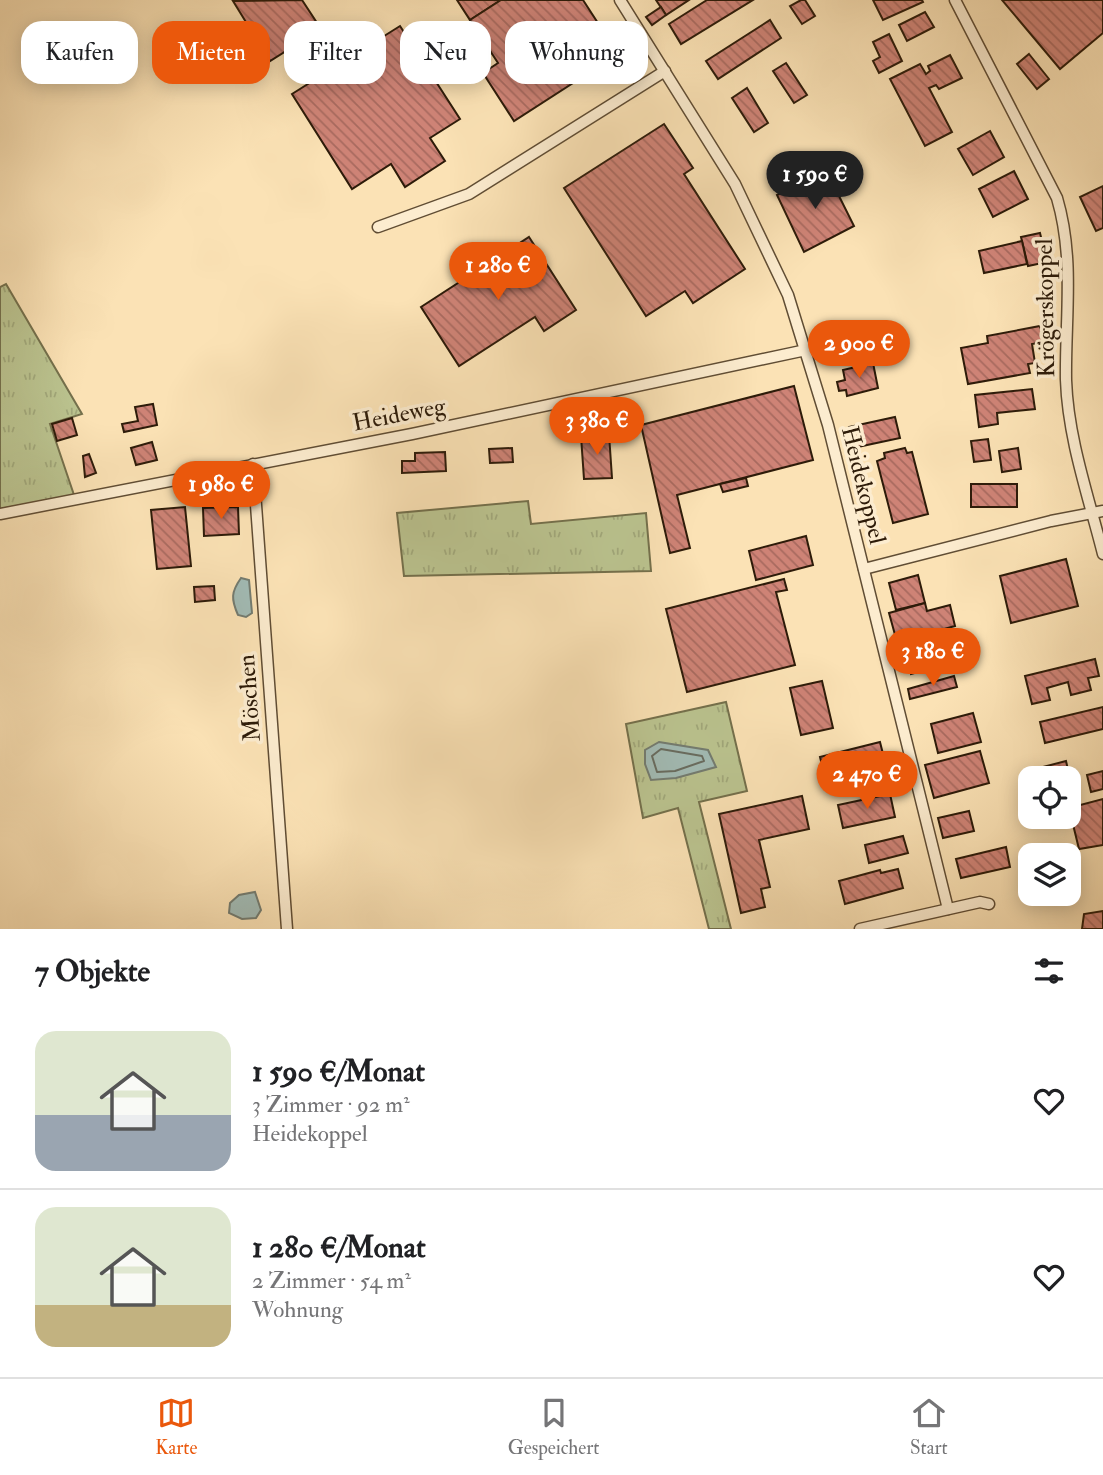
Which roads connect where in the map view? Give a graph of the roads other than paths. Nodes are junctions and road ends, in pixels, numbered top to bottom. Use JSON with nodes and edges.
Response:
{"nodes":[{"id":1,"x":621,"y":0,"type":"edge"},
{"id":2,"x":955,"y":0,"type":"edge"},
{"id":3,"x":665,"y":71,"type":"junction"},
{"id":4,"x":378,"y":227,"type":"dead end"},
{"id":5,"x":806,"y":350,"type":"junction"},
{"id":6,"x":253,"y":464,"type":"junction"},
{"id":7,"x":1098,"y":511,"type":"edge"},
{"id":8,"x":0,"y":514,"type":"edge"},
{"id":9,"x":1103,"y":554,"type":"edge"},
{"id":10,"x":864,"y":569,"type":"junction"},
{"id":11,"x":989,"y":904,"type":"dead end"},
{"id":12,"x":948,"y":909,"type":"junction"},
{"id":13,"x":287,"y":929,"type":"edge"},
{"id":14,"x":860,"y":929,"type":"edge"}],
"edges":[{"from":1,"to":3,"type":"street","name":"Heidekoppel"},
{"from":2,"to":7,"type":"street","name":"Krögerskoppel"},
{"from":3,"to":4,"type":"street"},
{"from":3,"to":5,"type":"street","name":"Heidekoppel"},
{"from":5,"to":6,"type":"street","name":"Heideweg"},
{"from":5,"to":10,"type":"street","name":"Heidekoppel"},
{"from":6,"to":8,"type":"street","name":"Heideweg"},
{"from":6,"to":13,"type":"street","name":"Möschen"},
{"from":7,"to":9,"type":"street","name":"Krögerskoppel"},
{"from":7,"to":10,"type":"street"},
{"from":10,"to":12,"type":"street","name":"Heidekoppel"},
{"from":11,"to":12,"type":"street"},
{"from":12,"to":14,"type":"street"}]}
